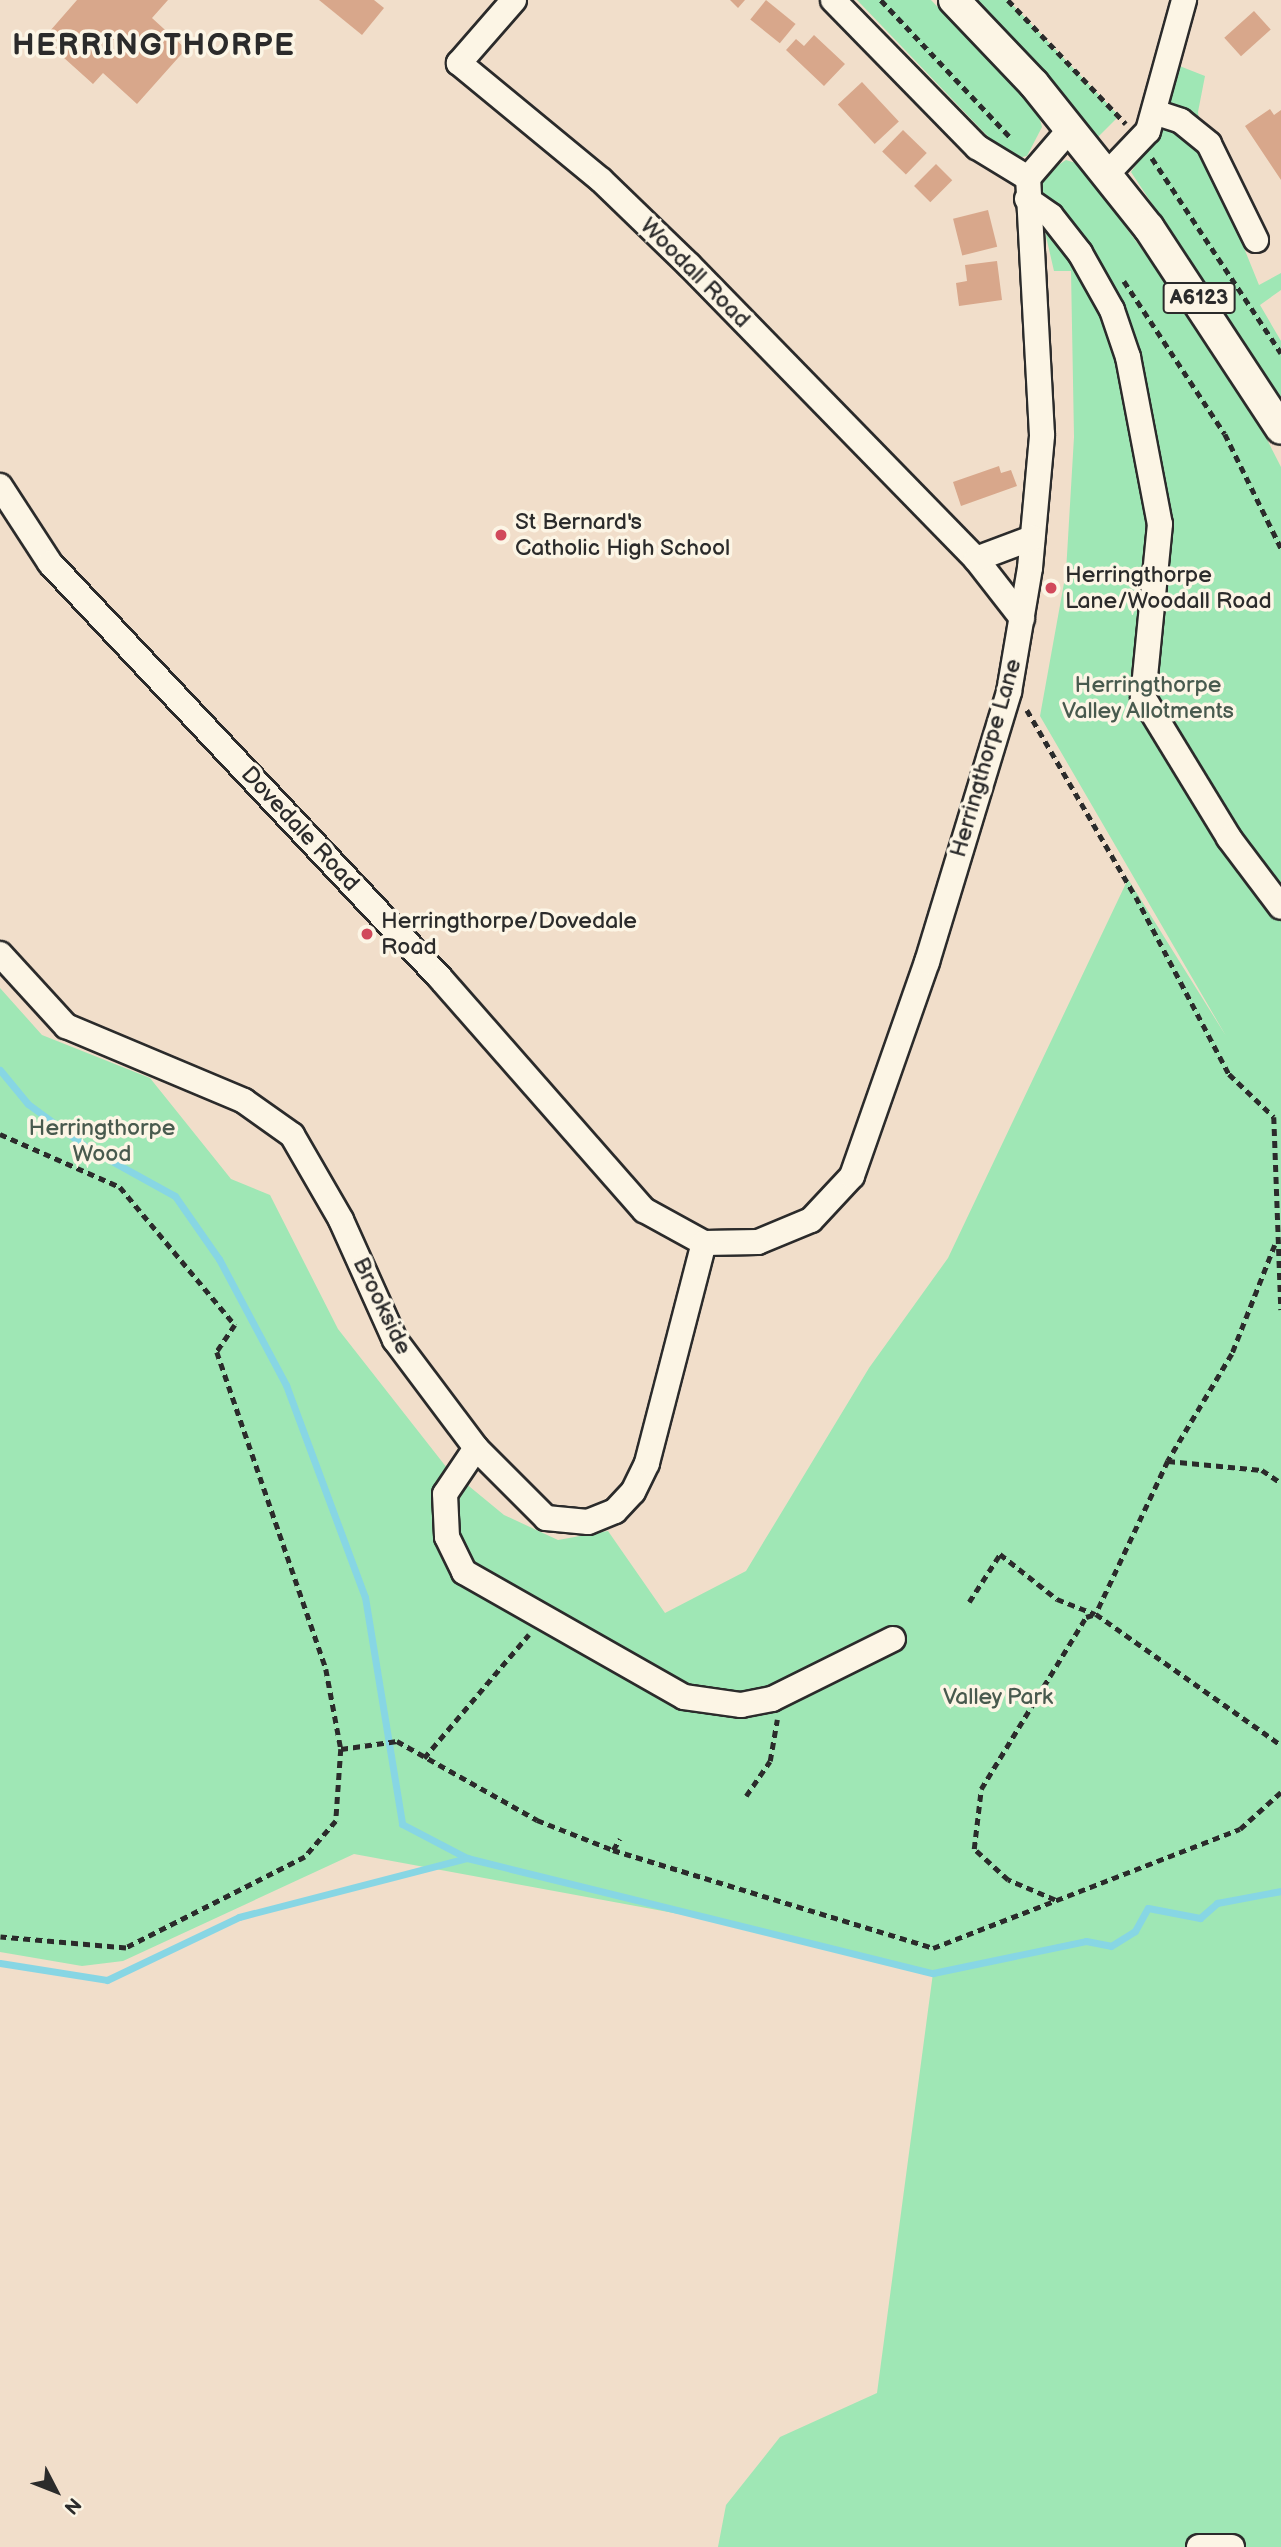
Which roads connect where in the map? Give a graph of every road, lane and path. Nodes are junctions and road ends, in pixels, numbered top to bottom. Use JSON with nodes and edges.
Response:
{"nodes":[{"id":1,"x":514,"y":0,"type":"edge"},
{"id":2,"x":833,"y":0,"type":"edge"},
{"id":3,"x":954,"y":0,"type":"edge"},
{"id":4,"x":1008,"y":0,"type":"edge"},
{"id":5,"x":1184,"y":0,"type":"edge"},
{"id":6,"x":1154,"y":112,"type":"junction"},
{"id":7,"x":1071,"y":128,"type":"junction"},
{"id":8,"x":1142,"y":140,"type":"junction"},
{"id":9,"x":1107,"y":174,"type":"junction"},
{"id":10,"x":1027,"y":188,"type":"junction"},
{"id":11,"x":1256,"y":240,"type":"dead end"},
{"id":12,"x":1281,"y":353,"type":"edge"},
{"id":13,"x":1281,"y":429,"type":"edge"},
{"id":14,"x":0,"y":486,"type":"edge"},
{"id":15,"x":6,"y":508,"type":"edge"},
{"id":16,"x":1032,"y":538,"type":"junction"},
{"id":17,"x":976,"y":559,"type":"junction"},
{"id":18,"x":1022,"y":618,"type":"junction"},
{"id":19,"x":1009,"y":692,"type":"junction"},
{"id":20,"x":1281,"y":907,"type":"edge"},
{"id":21,"x":0,"y":954,"type":"edge"},
{"id":22,"x":0,"y":1134,"type":"edge"},
{"id":23,"x":705,"y":1243,"type":"junction"},
{"id":24,"x":1275,"y":1244,"type":"junction"},
{"id":25,"x":1281,"y":1310,"type":"edge"},
{"id":26,"x":476,"y":1448,"type":"junction"},
{"id":27,"x":1168,"y":1461,"type":"junction"},
{"id":28,"x":1281,"y":1483,"type":"edge"},
{"id":29,"x":970,"y":1602,"type":"dead end"},
{"id":30,"x":1096,"y":1614,"type":"junction"},
{"id":31,"x":541,"y":1620,"type":"junction"},
{"id":32,"x":893,"y":1639,"type":"dead end"},
{"id":33,"x":772,"y":1699,"type":"junction"},
{"id":34,"x":1281,"y":1745,"type":"edge"},
{"id":35,"x":341,"y":1749,"type":"junction"},
{"id":36,"x":424,"y":1758,"type":"junction"},
{"id":37,"x":1281,"y":1792,"type":"edge"},
{"id":38,"x":746,"y":1796,"type":"dead end"},
{"id":39,"x":620,"y":1839,"type":"dead end"},
{"id":40,"x":613,"y":1850,"type":"junction"},
{"id":41,"x":1056,"y":1901,"type":"junction"},
{"id":42,"x":0,"y":1937,"type":"edge"},
{"id":43,"x":1199,"y":2547,"type":"edge"},
{"id":44,"x":1232,"y":2547,"type":"edge"}],
"edges":[{"from":1,"to":17,"type":"street","name":"Woodall Road"},
{"from":2,"to":10,"type":"street"},
{"from":3,"to":7,"type":"main road","number":"A6123"},
{"from":4,"to":8,"type":"path"},
{"from":5,"to":6,"type":"street"},
{"from":6,"to":8,"type":"street"},
{"from":6,"to":11,"type":"street"},
{"from":7,"to":9,"type":"main road","number":"A6123"},
{"from":7,"to":10,"type":"street"},
{"from":8,"to":9,"type":"street"},
{"from":8,"to":12,"type":"path"},
{"from":9,"to":13,"type":"main road","number":"A6123"},
{"from":10,"to":16,"type":"street","name":"Herringthorpe Lane"},
{"from":10,"to":20,"type":"street"},
{"from":14,"to":15,"type":"street","name":"Dovedale Road"},
{"from":15,"to":23,"type":"street","name":"Dovedale Road"},
{"from":16,"to":17,"type":"street"},
{"from":16,"to":18,"type":"street","name":"Herringthorpe Lane"},
{"from":17,"to":18,"type":"street","name":"Woodall Road"},
{"from":18,"to":19,"type":"street","name":"Herringthorpe Lane"},
{"from":19,"to":23,"type":"street","name":"Herringthorpe Lane"},
{"from":19,"to":24,"type":"path"},
{"from":21,"to":26,"type":"street","name":"Brookside"},
{"from":22,"to":35,"type":"path"},
{"from":23,"to":26,"type":"street","name":"Brookside"},
{"from":24,"to":25,"type":"path"},
{"from":24,"to":27,"type":"path"},
{"from":26,"to":31,"type":"street"},
{"from":27,"to":28,"type":"path"},
{"from":27,"to":30,"type":"path"},
{"from":29,"to":30,"type":"path"},
{"from":30,"to":34,"type":"path"},
{"from":30,"to":41,"type":"path"},
{"from":31,"to":33,"type":"street"},
{"from":31,"to":36,"type":"path"},
{"from":32,"to":33,"type":"street"},
{"from":33,"to":38,"type":"path"},
{"from":35,"to":36,"type":"path"},
{"from":35,"to":42,"type":"path"},
{"from":36,"to":40,"type":"path"},
{"from":37,"to":41,"type":"path"},
{"from":39,"to":40,"type":"path"},
{"from":40,"to":41,"type":"path"},
{"from":43,"to":44,"type":"street"}]}
